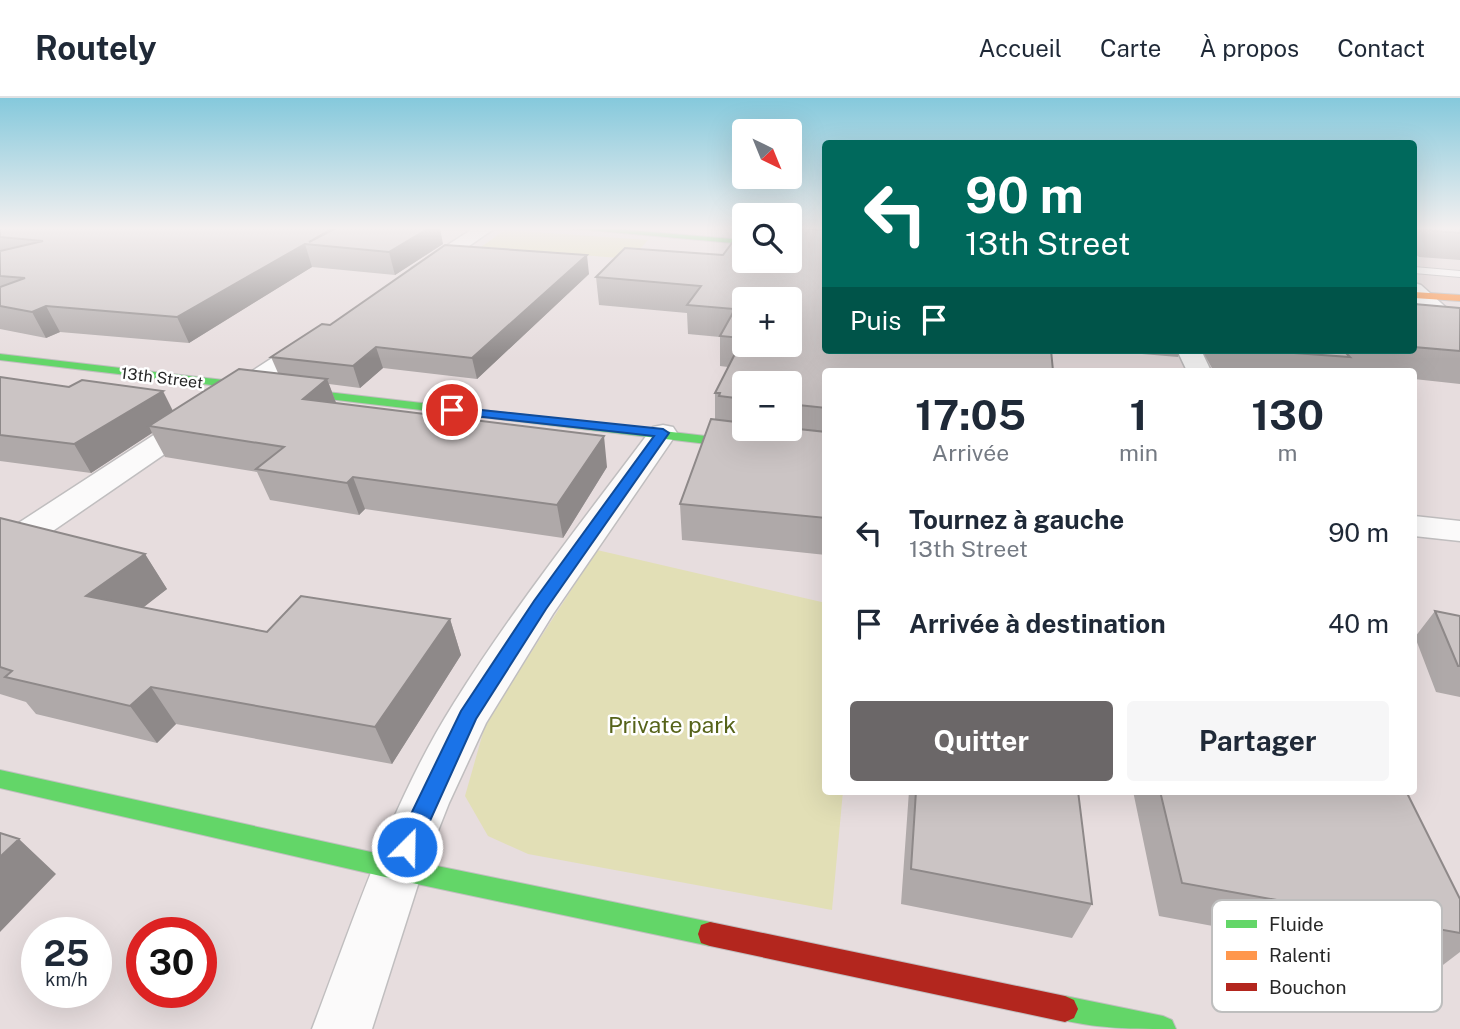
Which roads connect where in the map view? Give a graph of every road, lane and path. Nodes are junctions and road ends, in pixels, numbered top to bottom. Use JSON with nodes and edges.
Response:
{"nodes":[{"id":1,"x":420,"y":271,"type":"edge"},
{"id":2,"x":1431,"y":271,"type":"edge"},
{"id":3,"x":1460,"y":274,"type":"edge"},
{"id":4,"x":393,"y":289,"type":"edge"},
{"id":5,"x":1460,"y":298,"type":"edge"},
{"id":6,"x":1429,"y":304,"type":"edge"},
{"id":7,"x":335,"y":327,"type":"edge"},
{"id":8,"x":1460,"y":332,"type":"edge"},
{"id":9,"x":0,"y":357,"type":"edge"},
{"id":10,"x":241,"y":388,"type":"junction"},
{"id":11,"x":663,"y":433,"type":"junction"},
{"id":12,"x":822,"y":453,"type":"edge"},
{"id":13,"x":1417,"y":526,"type":"edge"},
{"id":14,"x":1460,"y":531,"type":"edge"},
{"id":15,"x":0,"y":551,"type":"edge"},
{"id":16,"x":0,"y":779,"type":"edge"},
{"id":17,"x":397,"y":869,"type":"junction"},
{"id":18,"x":342,"y":1029,"type":"edge"},
{"id":19,"x":1163,"y":1029,"type":"edge"}],
"edges":[{"from":1,"to":4,"type":"street"},
{"from":2,"to":3,"type":"lane"},
{"from":5,"to":6,"type":"street"},
{"from":6,"to":8,"type":"street"},
{"from":7,"to":10,"type":"street"},
{"from":9,"to":10,"type":"street","name":"13th Street"},
{"from":10,"to":11,"type":"street","name":"13th Street"},
{"from":10,"to":15,"type":"street"},
{"from":11,"to":12,"type":"street","name":"13th Street"},
{"from":11,"to":17,"type":"street"},
{"from":13,"to":14,"type":"street"},
{"from":16,"to":17,"type":"street"},
{"from":17,"to":18,"type":"street"},
{"from":17,"to":19,"type":"street"}]}
